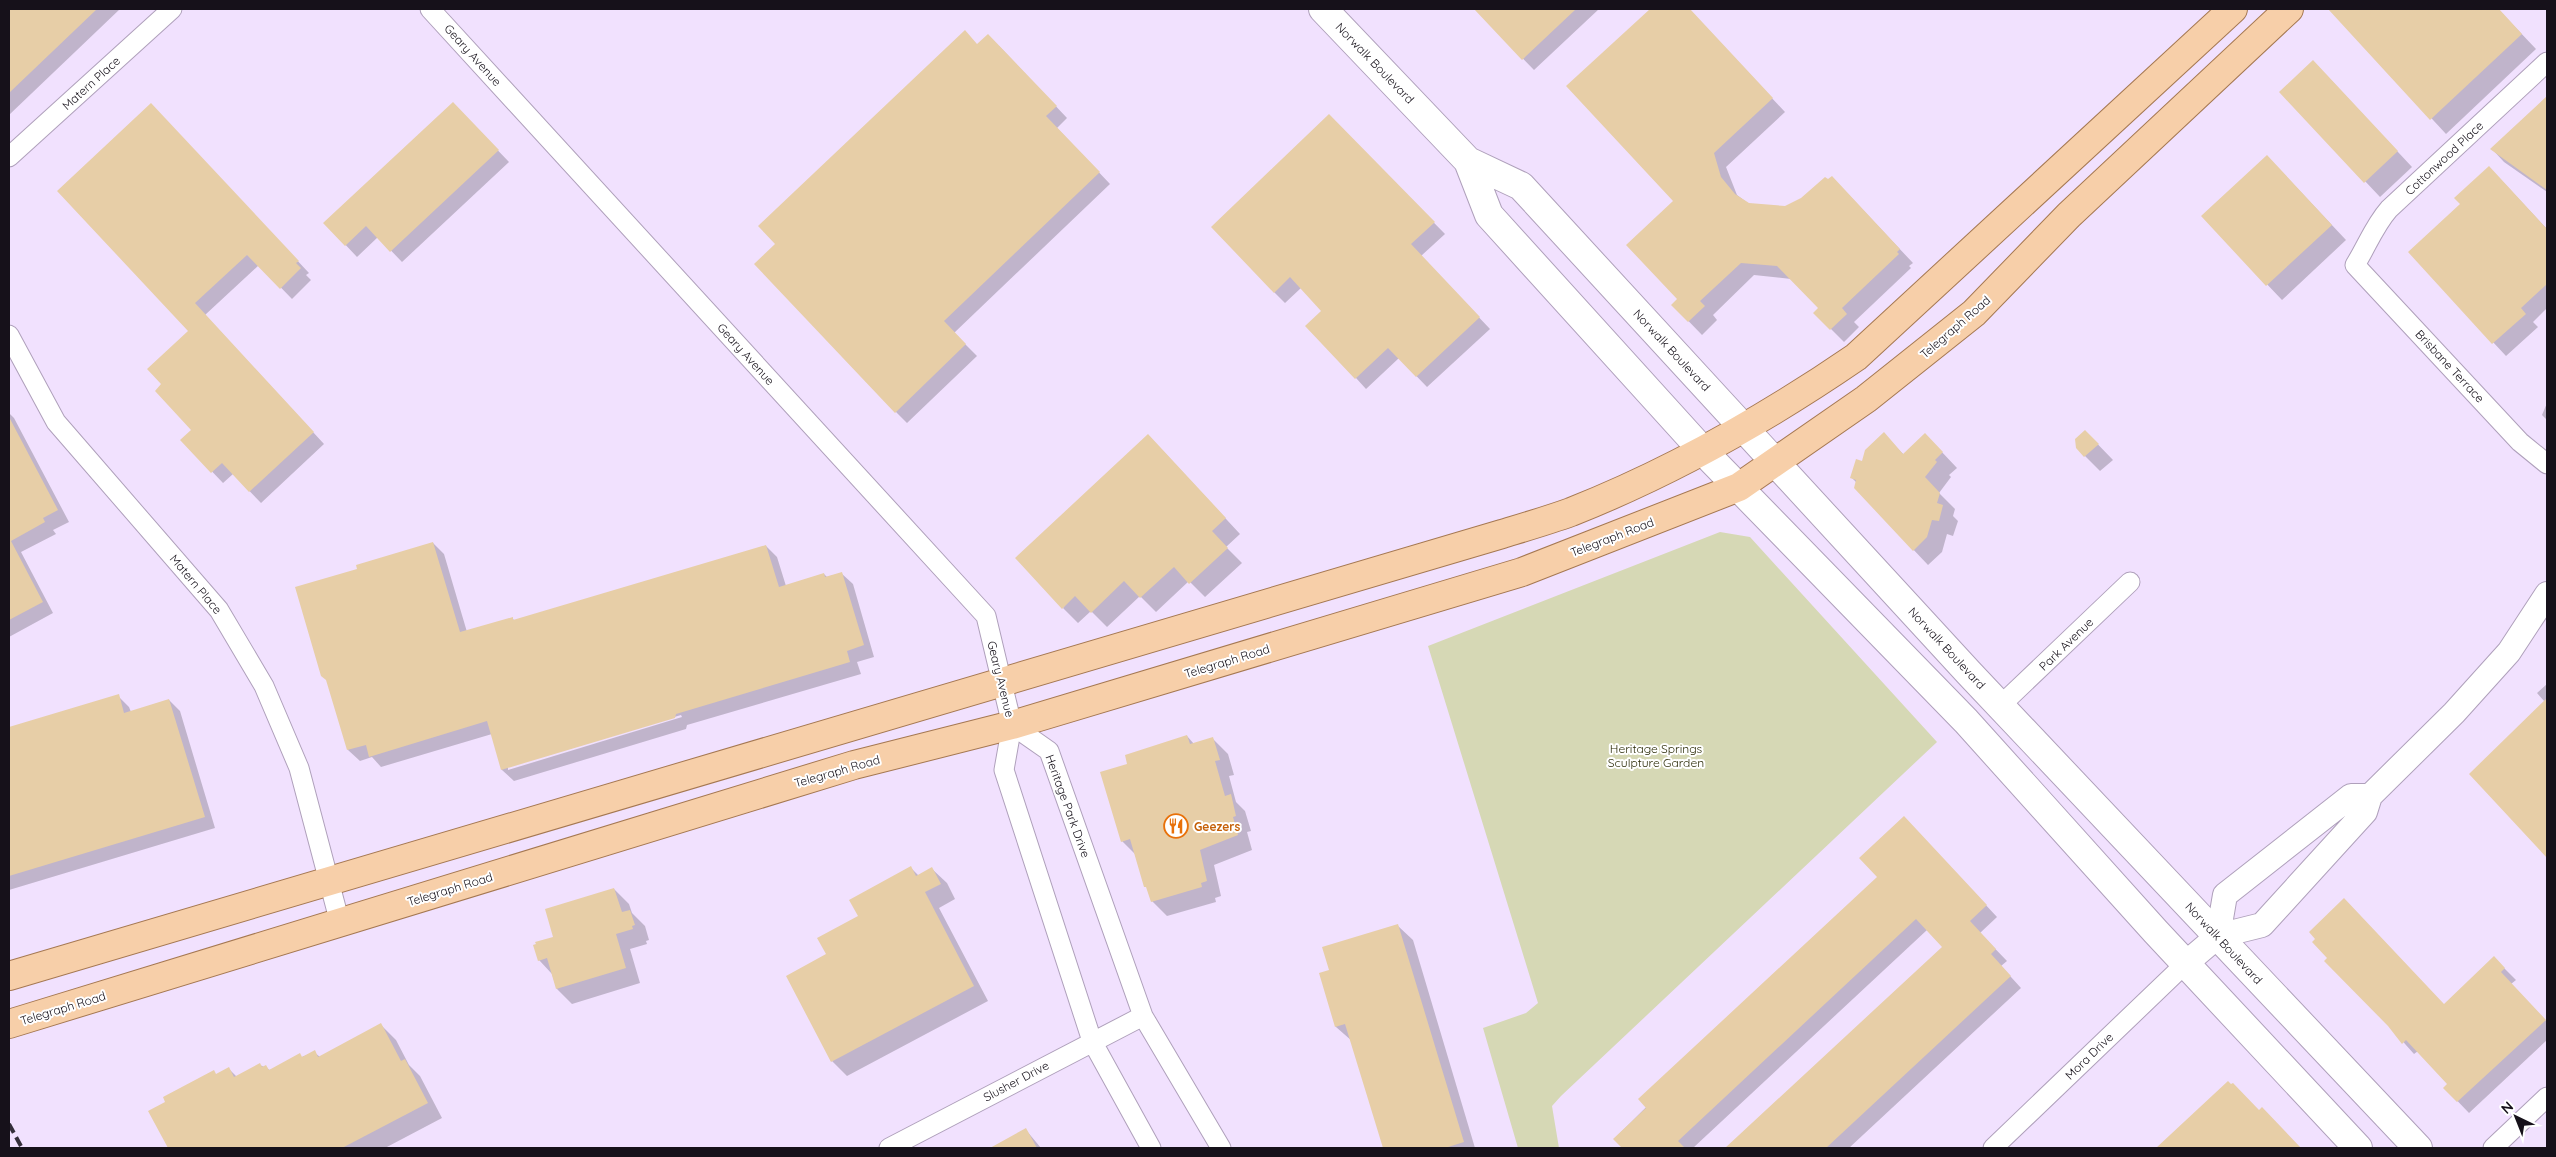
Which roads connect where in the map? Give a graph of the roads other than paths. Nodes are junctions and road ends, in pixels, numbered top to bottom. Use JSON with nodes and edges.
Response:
{"nodes":[{"id":1,"x":172,"y":9,"type":"edge"},
{"id":2,"x":430,"y":9,"type":"edge"},
{"id":3,"x":1323,"y":9,"type":"edge"},
{"id":4,"x":2233,"y":9,"type":"edge"},
{"id":5,"x":2289,"y":9,"type":"edge"},
{"id":6,"x":2547,"y":62,"type":"edge"},
{"id":7,"x":9,"y":157,"type":"edge"},
{"id":8,"x":1468,"y":161,"type":"junction"},
{"id":9,"x":2355,"y":265,"type":"joint"},
{"id":10,"x":9,"y":335,"type":"edge"},
{"id":11,"x":1743,"y":427,"type":"junction"},
{"id":12,"x":1704,"y":451,"type":"junction"},
{"id":13,"x":1776,"y":462,"type":"junction"},
{"id":14,"x":2547,"y":464,"type":"edge"},
{"id":15,"x":1739,"y":487,"type":"junction"},
{"id":16,"x":2130,"y":582,"type":"dead end"},
{"id":17,"x":2547,"y":594,"type":"edge"},
{"id":18,"x":1002,"y":684,"type":"junction"},
{"id":19,"x":2001,"y":705,"type":"junction"},
{"id":20,"x":1012,"y":725,"type":"junction"},
{"id":21,"x":2370,"y":796,"type":"junction"},
{"id":22,"x":2298,"y":837,"type":"junction"},
{"id":23,"x":2321,"y":860,"type":"junction"},
{"id":24,"x":329,"y":881,"type":"junction"},
{"id":25,"x":340,"y":923,"type":"junction"},
{"id":26,"x":2218,"y":936,"type":"junction"},
{"id":27,"x":2185,"y":964,"type":"junction"},
{"id":28,"x":9,"y":976,"type":"edge"},
{"id":29,"x":1143,"y":1016,"type":"junction"},
{"id":30,"x":9,"y":1024,"type":"edge"},
{"id":31,"x":1092,"y":1041,"type":"junction"},
{"id":32,"x":2547,"y":1097,"type":"edge"},
{"id":33,"x":889,"y":1148,"type":"edge"},
{"id":34,"x":1151,"y":1148,"type":"edge"},
{"id":35,"x":1221,"y":1148,"type":"edge"},
{"id":36,"x":1993,"y":1148,"type":"edge"},
{"id":37,"x":2358,"y":1148,"type":"edge"},
{"id":38,"x":2418,"y":1148,"type":"edge"},
{"id":39,"x":2493,"y":1148,"type":"edge"}],
"edges":[{"from":1,"to":7,"type":"street","name":"Matern Place"},
{"from":2,"to":18,"type":"street","name":"Geary Avenue"},
{"from":3,"to":8,"type":"main road","name":"Norwalk Boulevard"},
{"from":4,"to":11,"type":"main road"},
{"from":5,"to":13,"type":"main road","name":"Telegraph Road"},
{"from":6,"to":9,"type":"street","name":"Cottonwood Place"},
{"from":8,"to":11,"type":"main road","name":"Norwalk Boulevard"},
{"from":8,"to":12,"type":"main road","name":"Norwalk Boulevard"},
{"from":9,"to":14,"type":"street","name":"Brisbane Terrace"},
{"from":10,"to":24,"type":"street","name":"Matern Place"},
{"from":11,"to":12,"type":"main road"},
{"from":11,"to":13,"type":"main road","name":"Norwalk Boulevard"},
{"from":12,"to":15,"type":"main road","name":"Norwalk Boulevard"},
{"from":12,"to":18,"type":"main road"},
{"from":13,"to":15,"type":"main road","name":"Telegraph Road"},
{"from":13,"to":19,"type":"main road","name":"Norwalk Boulevard"},
{"from":15,"to":20,"type":"main road","name":"Telegraph Road"},
{"from":15,"to":27,"type":"main road","name":"Norwalk Boulevard"},
{"from":16,"to":19,"type":"street","name":"Park Avenue"},
{"from":17,"to":21,"type":"street"},
{"from":18,"to":20,"type":"street","name":"Geary Avenue"},
{"from":18,"to":24,"type":"main road"},
{"from":19,"to":26,"type":"main road","name":"Norwalk Boulevard"},
{"from":20,"to":25,"type":"main road","name":"Telegraph Road"},
{"from":20,"to":29,"type":"street","name":"Heritage Park Drive"},
{"from":20,"to":31,"type":"street"},
{"from":21,"to":22,"type":"street"},
{"from":21,"to":23,"type":"street"},
{"from":22,"to":23,"type":"street"},
{"from":22,"to":26,"type":"street"},
{"from":23,"to":26,"type":"street"},
{"from":24,"to":25,"type":"street","name":"Matern Place"},
{"from":24,"to":28,"type":"main road"},
{"from":25,"to":30,"type":"main road","name":"Telegraph Road"},
{"from":26,"to":27,"type":"street"},
{"from":26,"to":38,"type":"main road","name":"Norwalk Boulevard"},
{"from":27,"to":36,"type":"street","name":"Mora Drive"},
{"from":27,"to":37,"type":"main road","name":"Norwalk Boulevard"},
{"from":29,"to":31,"type":"street","name":"Slusher Drive"},
{"from":29,"to":35,"type":"street","name":"Heritage Park Drive"},
{"from":31,"to":33,"type":"street","name":"Slusher Drive"},
{"from":31,"to":34,"type":"street"},
{"from":32,"to":39,"type":"street"}]}
